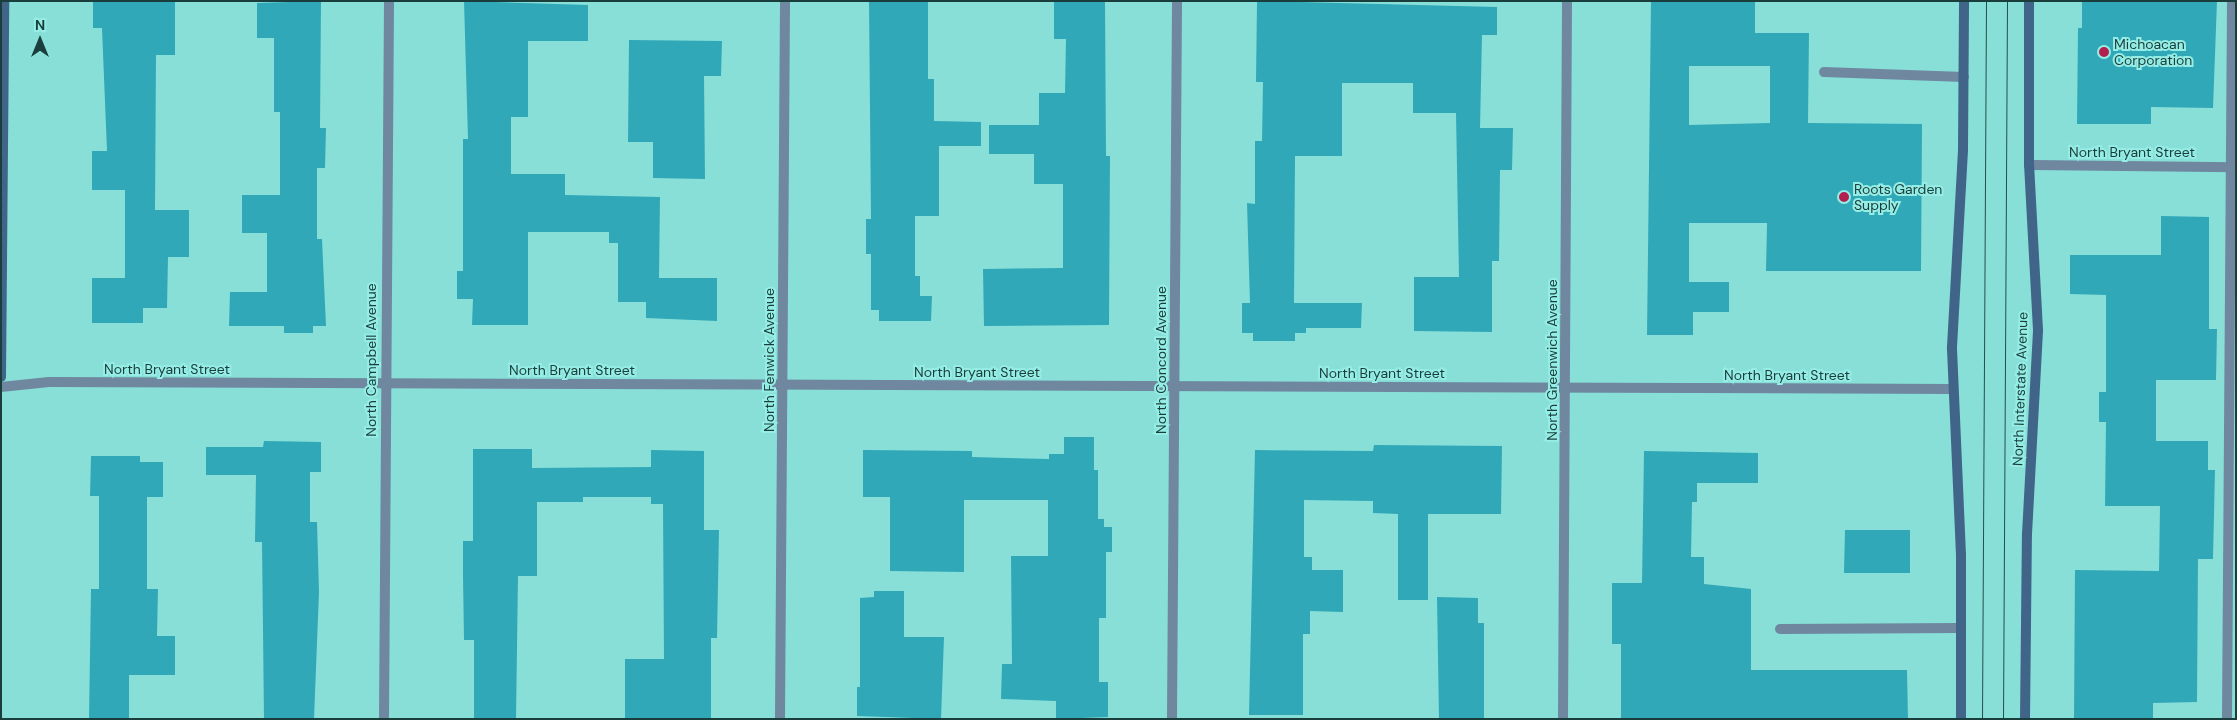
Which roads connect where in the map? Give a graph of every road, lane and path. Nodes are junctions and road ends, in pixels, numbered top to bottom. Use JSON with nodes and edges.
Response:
{"nodes":[{"id":1,"x":4,"y":1,"type":"edge"},
{"id":2,"x":389,"y":1,"type":"edge"},
{"id":3,"x":784,"y":1,"type":"edge"},
{"id":4,"x":1177,"y":1,"type":"edge"},
{"id":5,"x":1567,"y":1,"type":"edge"},
{"id":6,"x":1964,"y":1,"type":"edge"},
{"id":7,"x":2029,"y":1,"type":"edge"},
{"id":8,"x":2232,"y":1,"type":"edge"},
{"id":9,"x":1824,"y":72,"type":"dead end"},
{"id":10,"x":1964,"y":77,"type":"junction"},
{"id":11,"x":2029,"y":165,"type":"junction"},
{"id":12,"x":2233,"y":167,"type":"edge"},
{"id":13,"x":1,"y":377,"type":"edge"},
{"id":14,"x":384,"y":383,"type":"junction"},
{"id":15,"x":782,"y":385,"type":"junction"},
{"id":16,"x":1175,"y":386,"type":"junction"},
{"id":17,"x":1,"y":387,"type":"edge"},
{"id":18,"x":1565,"y":387,"type":"junction"},
{"id":19,"x":1952,"y":389,"type":"junction"},
{"id":20,"x":1961,"y":628,"type":"junction"},
{"id":21,"x":1780,"y":629,"type":"dead end"},
{"id":22,"x":384,"y":719,"type":"edge"},
{"id":23,"x":780,"y":719,"type":"edge"},
{"id":24,"x":1172,"y":719,"type":"edge"},
{"id":25,"x":1563,"y":719,"type":"edge"},
{"id":26,"x":1961,"y":719,"type":"edge"},
{"id":27,"x":2025,"y":719,"type":"edge"},
{"id":28,"x":2227,"y":719,"type":"edge"}],
"edges":[{"from":1,"to":13,"type":"street"},
{"from":2,"to":14,"type":"street","name":"North Campbell Avenue"},
{"from":3,"to":15,"type":"street","name":"North Fenwick Avenue"},
{"from":4,"to":16,"type":"street","name":"North Concord Avenue"},
{"from":5,"to":18,"type":"street","name":"North Greenwich Avenue"},
{"from":6,"to":10,"type":"street"},
{"from":7,"to":11,"type":"street","name":"North Interstate Avenue"},
{"from":8,"to":12,"type":"street"},
{"from":9,"to":10,"type":"street"},
{"from":10,"to":19,"type":"street"},
{"from":11,"to":12,"type":"street","name":"North Bryant Street"},
{"from":11,"to":27,"type":"street","name":"North Interstate Avenue"},
{"from":12,"to":28,"type":"street"},
{"from":14,"to":15,"type":"street","name":"North Bryant Street"},
{"from":14,"to":17,"type":"street","name":"North Bryant Street"},
{"from":14,"to":22,"type":"street","name":"North Campbell Avenue"},
{"from":15,"to":16,"type":"street","name":"North Bryant Street"},
{"from":15,"to":23,"type":"street","name":"North Fenwick Avenue"},
{"from":16,"to":18,"type":"street","name":"North Bryant Street"},
{"from":16,"to":24,"type":"street","name":"North Concord Avenue"},
{"from":18,"to":19,"type":"street","name":"North Bryant Street"},
{"from":18,"to":25,"type":"street","name":"North Greenwich Avenue"},
{"from":19,"to":20,"type":"street"},
{"from":20,"to":21,"type":"street"},
{"from":20,"to":26,"type":"street"}]}
